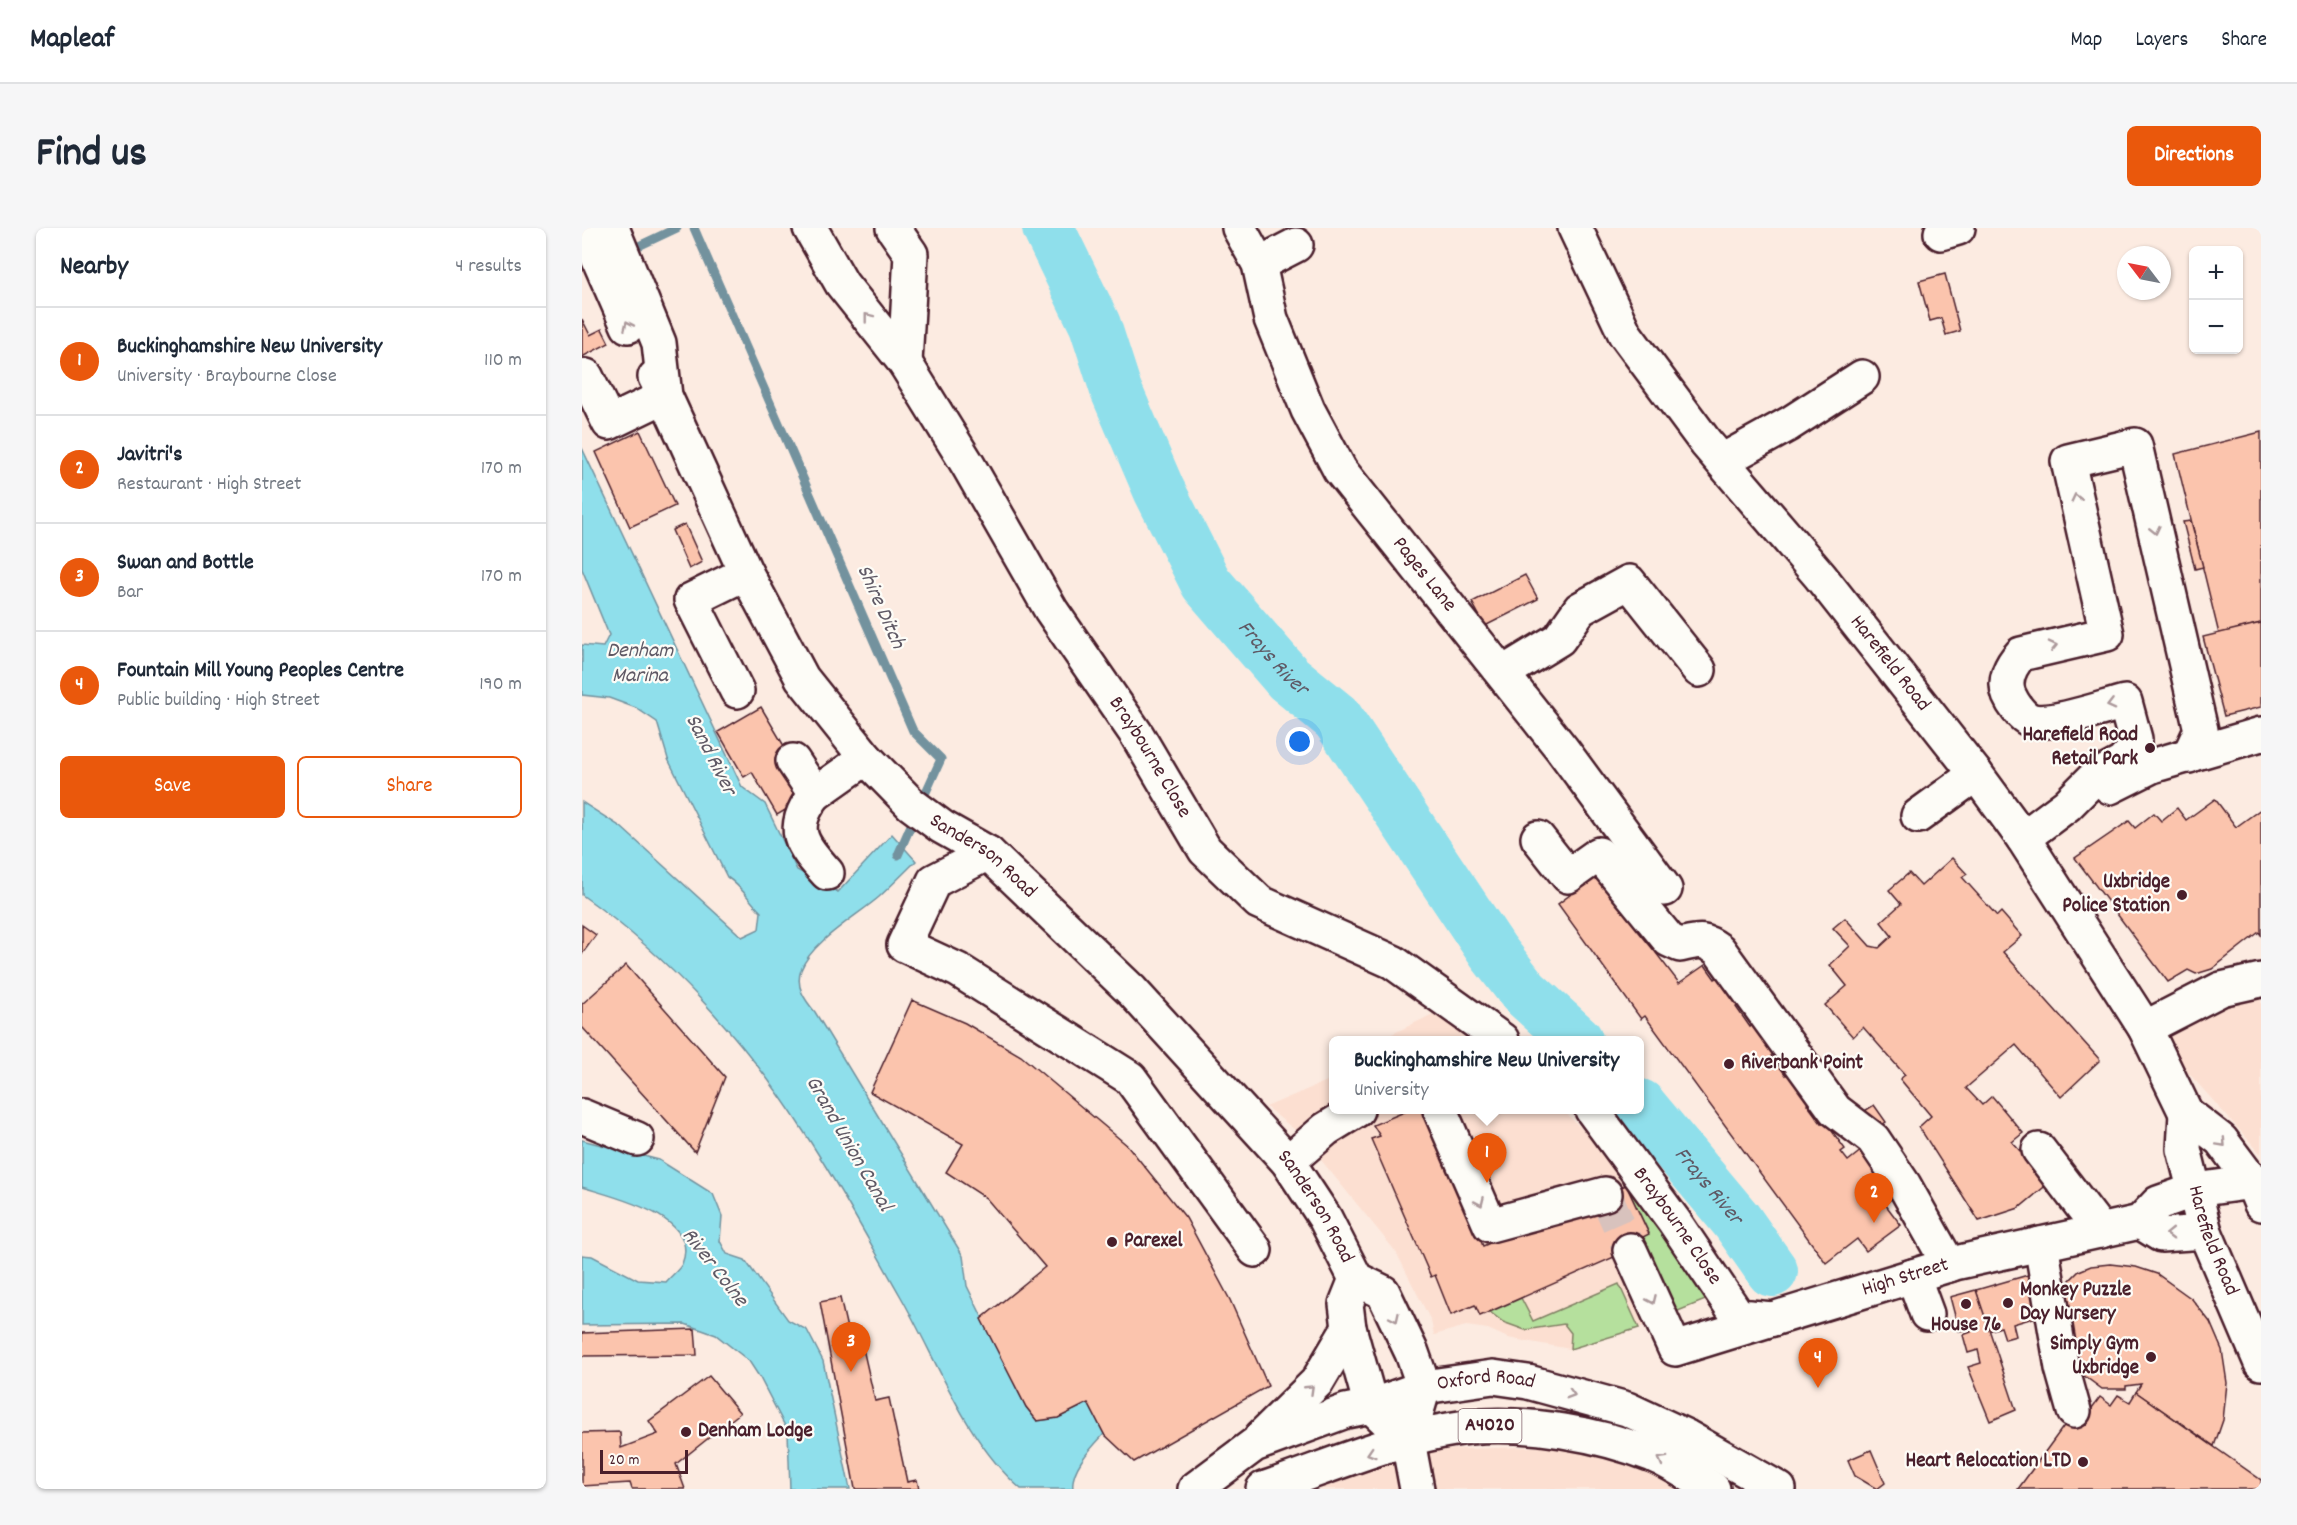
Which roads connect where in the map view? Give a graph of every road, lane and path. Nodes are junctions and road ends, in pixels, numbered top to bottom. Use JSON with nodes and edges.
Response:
{"nodes":[{"id":1,"x":810,"y":228,"type":"edge"},
{"id":2,"x":893,"y":228,"type":"edge"},
{"id":3,"x":1239,"y":228,"type":"edge"},
{"id":4,"x":1575,"y":228,"type":"edge"},
{"id":5,"x":601,"y":234,"type":"edge"},
{"id":6,"x":1296,"y":244,"type":"dead end"},
{"id":7,"x":1259,"y":264,"type":"junction"},
{"id":8,"x":904,"y":363,"type":"junction"},
{"id":9,"x":586,"y":376,"type":"dead end"},
{"id":10,"x":1862,"y":377,"type":"dead end"},
{"id":11,"x":665,"y":396,"type":"junction"},
{"id":12,"x":1722,"y":461,"type":"junction"},
{"id":13,"x":746,"y":573,"type":"junction"},
{"id":14,"x":1700,"y":670,"type":"dead end"},
{"id":15,"x":1503,"y":673,"type":"junction"},
{"id":16,"x":737,"y":690,"type":"dead end"},
{"id":17,"x":2261,"y":734,"type":"edge"},
{"id":18,"x":2189,"y":756,"type":"junction"},
{"id":19,"x":866,"y":758,"type":"junction"},
{"id":20,"x":793,"y":761,"type":"dead end"},
{"id":21,"x":1976,"y":774,"type":"junction"},
{"id":22,"x":815,"y":794,"type":"junction"},
{"id":23,"x":2067,"y":805,"type":"junction"},
{"id":24,"x":1918,"y":816,"type":"dead end"},
{"id":25,"x":1538,"y":838,"type":"dead end"},
{"id":26,"x":2023,"y":838,"type":"junction"},
{"id":27,"x":988,"y":853,"type":"junction"},
{"id":28,"x":827,"y":873,"type":"dead end"},
{"id":29,"x":1665,"y":890,"type":"dead end"},
{"id":30,"x":2261,"y":980,"type":"edge"},
{"id":31,"x":2145,"y":1028,"type":"junction"},
{"id":32,"x":1495,"y":1036,"type":"edge"},
{"id":33,"x":2186,"y":1113,"type":"junction"},
{"id":34,"x":1350,"y":1114,"type":"edge"},
{"id":35,"x":1442,"y":1114,"type":"edge"},
{"id":36,"x":1595,"y":1114,"type":"edge"},
{"id":37,"x":582,"y":1116,"type":"edge"},
{"id":38,"x":638,"y":1139,"type":"dead end"},
{"id":39,"x":2039,"y":1150,"type":"dead end"},
{"id":40,"x":1288,"y":1162,"type":"junction"},
{"id":41,"x":2258,"y":1188,"type":"edge"},
{"id":42,"x":2195,"y":1190,"type":"junction"},
{"id":43,"x":1605,"y":1194,"type":"dead end"},
{"id":44,"x":2140,"y":1222,"type":"junction"},
{"id":45,"x":2101,"y":1231,"type":"junction"},
{"id":46,"x":2205,"y":1232,"type":"junction"},
{"id":47,"x":2041,"y":1244,"type":"junction"},
{"id":48,"x":1255,"y":1250,"type":"dead end"},
{"id":49,"x":1630,"y":1250,"type":"tunnel mouth"},
{"id":50,"x":1948,"y":1265,"type":"junction"},
{"id":51,"x":1913,"y":1276,"type":"junction"},
{"id":52,"x":1356,"y":1279,"type":"junction"},
{"id":53,"x":1927,"y":1314,"type":"dead end"},
{"id":54,"x":1775,"y":1319,"type":"junction"},
{"id":55,"x":1349,"y":1328,"type":"junction"},
{"id":56,"x":2261,"y":1363,"type":"edge"},
{"id":57,"x":1424,"y":1387,"type":"junction"},
{"id":58,"x":1371,"y":1406,"type":"junction"},
{"id":59,"x":2084,"y":1408,"type":"dead end"},
{"id":60,"x":1408,"y":1441,"type":"junction"},
{"id":61,"x":1254,"y":1445,"type":"junction"},
{"id":62,"x":1196,"y":1489,"type":"edge"},
{"id":63,"x":1263,"y":1489,"type":"edge"},
{"id":64,"x":1417,"y":1489,"type":"edge"},
{"id":65,"x":1713,"y":1489,"type":"edge"},
{"id":66,"x":1779,"y":1489,"type":"edge"}],
"edges":[{"from":8,"to":1,"type":"street","name":"Braybourne Close","one_way":true},
{"from":2,"to":8,"type":"street"},
{"from":3,"to":7,"type":"street","name":"Pages Lane"},
{"from":4,"to":12,"type":"street","name":"Harefield Road"},
{"from":5,"to":11,"type":"street","name":"Sanderson Road"},
{"from":6,"to":7,"type":"street"},
{"from":7,"to":15,"type":"street","name":"Pages Lane"},
{"from":8,"to":32,"type":"street","name":"Braybourne Close"},
{"from":9,"to":11,"type":"street"},
{"from":10,"to":12,"type":"street"},
{"from":11,"to":13,"type":"street","name":"Sanderson Road"},
{"from":12,"to":21,"type":"street","name":"Harefield Road"},
{"from":13,"to":16,"type":"street"},
{"from":13,"to":19,"type":"street","name":"Sanderson Road"},
{"from":14,"to":15,"type":"street"},
{"from":15,"to":29,"type":"street","name":"Pages Lane"},
{"from":17,"to":18,"type":"street"},
{"from":18,"to":23,"type":"street"},
{"from":23,"to":18,"type":"street","one_way":true},
{"from":19,"to":22,"type":"street"},
{"from":19,"to":27,"type":"street","name":"Sanderson Road"},
{"from":20,"to":22,"type":"street"},
{"from":21,"to":24,"type":"street"},
{"from":21,"to":26,"type":"street","name":"Harefield Road"},
{"from":22,"to":28,"type":"street"},
{"from":23,"to":26,"type":"street"},
{"from":25,"to":50,"type":"street"},
{"from":26,"to":31,"type":"street","name":"Harefield Road"},
{"from":27,"to":40,"type":"street","name":"Sanderson Road"},
{"from":27,"to":48,"type":"street"},
{"from":30,"to":31,"type":"street"},
{"from":31,"to":33,"type":"street","name":"Harefield Road"},
{"from":33,"to":41,"type":"street","name":"Harefield Road","one_way":true},
{"from":33,"to":42,"type":"street","name":"Harefield Road"},
{"from":34,"to":40,"type":"street"},
{"from":35,"to":43,"type":"street","one_way":true},
{"from":36,"to":54,"type":"street","name":"Braybourne Close"},
{"from":37,"to":38,"type":"street"},
{"from":39,"to":45,"type":"street"},
{"from":40,"to":52,"type":"street","name":"Sanderson Road"},
{"from":41,"to":42,"type":"street"},
{"from":42,"to":44,"type":"street"},
{"from":42,"to":46,"type":"street","name":"Harefield Road"},
{"from":44,"to":45,"type":"street","name":"High Street"},
{"from":46,"to":44,"type":"street","one_way":true},
{"from":45,"to":47,"type":"street","name":"High Street"},
{"from":46,"to":56,"type":"street","name":"Harefield Road"},
{"from":47,"to":50,"type":"street","name":"High Street"},
{"from":47,"to":59,"type":"street"},
{"from":49,"to":54,"type":"street","name":"High Street","one_way":true},
{"from":50,"to":51,"type":"street","name":"High Street"},
{"from":51,"to":53,"type":"street"},
{"from":51,"to":54,"type":"street","name":"High Street"},
{"from":52,"to":55,"type":"street"},
{"from":52,"to":57,"type":"street","one_way":true},
{"from":55,"to":58,"type":"street"},
{"from":61,"to":55,"type":"street","one_way":true},
{"from":57,"to":58,"type":"street","name":"Oxford Road","number":"A4020"},
{"from":57,"to":60,"type":"street"},
{"from":57,"to":66,"type":"street","name":"Oxford Road","number":"A4020","one_way":true},
{"from":58,"to":60,"type":"street"},
{"from":58,"to":61,"type":"street","name":"Oxford Road","number":"A4020"},
{"from":60,"to":63,"type":"street","name":"Oxford Road","number":"A4020","one_way":true},
{"from":60,"to":64,"type":"street"},
{"from":65,"to":60,"type":"street","name":"Oxford Road","number":"A4020","one_way":true},
{"from":61,"to":62,"type":"street","name":"Oxford Road","number":"A4020"}]}
